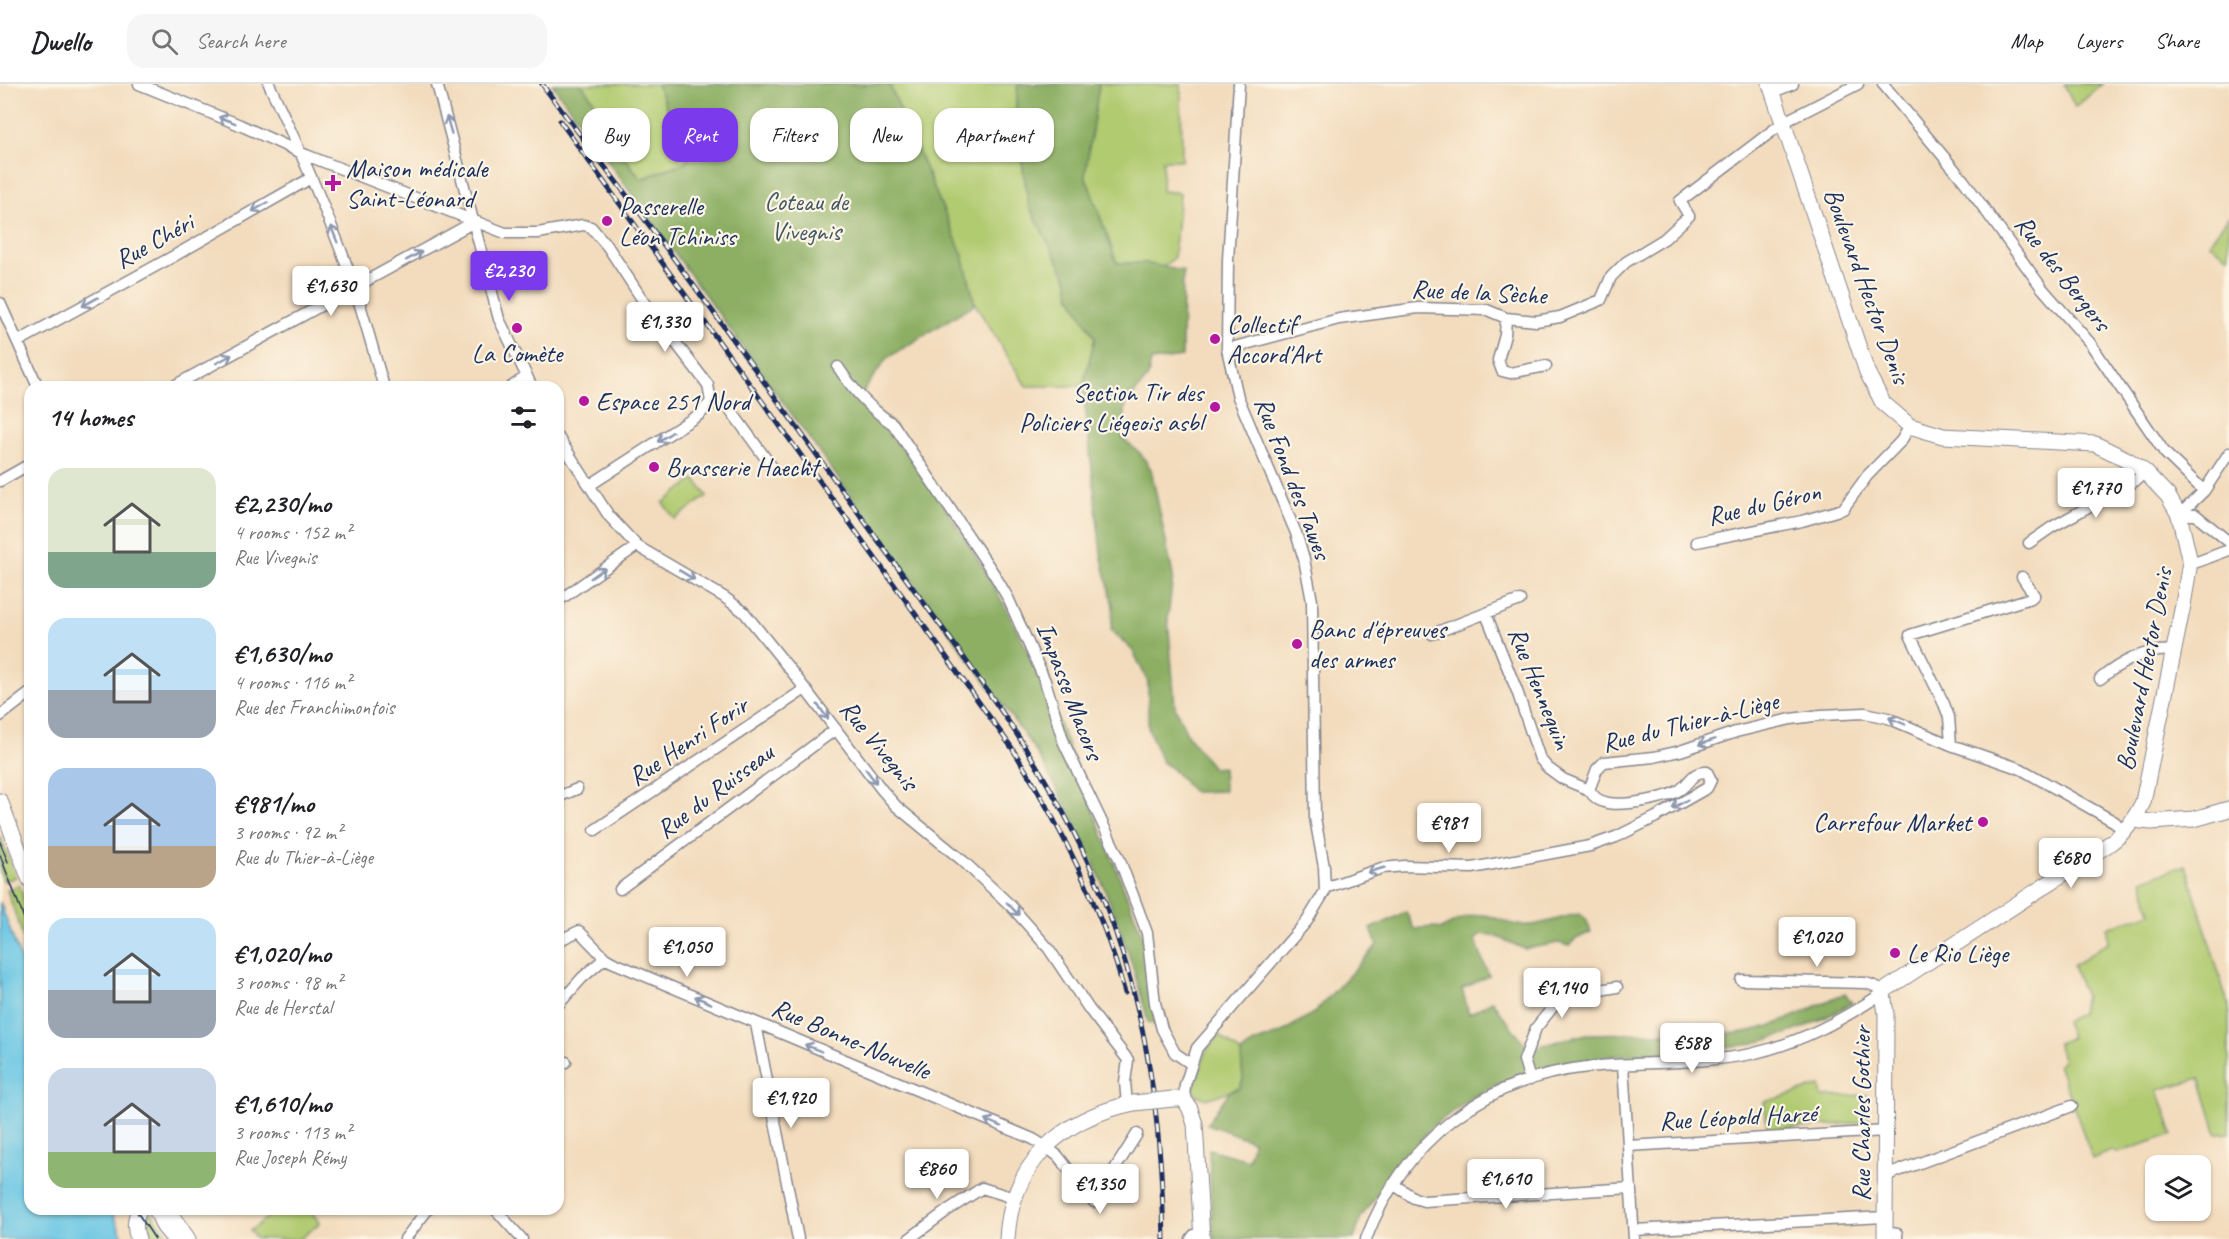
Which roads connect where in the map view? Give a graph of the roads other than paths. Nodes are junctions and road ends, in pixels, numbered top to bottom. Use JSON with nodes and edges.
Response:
{"nodes":[{"id":1,"x":139,"y":84,"type":"edge"},
{"id":2,"x":269,"y":84,"type":"edge"},
{"id":3,"x":437,"y":84,"type":"edge"},
{"id":4,"x":1239,"y":84,"type":"edge"},
{"id":5,"x":1793,"y":84,"type":"edge"},
{"id":6,"x":1858,"y":84,"type":"edge"},
{"id":7,"x":1883,"y":84,"type":"edge"},
{"id":8,"x":1772,"y":88,"type":"edge"},
{"id":9,"x":1784,"y":122,"type":"junction"},
{"id":10,"x":302,"y":153,"type":"junction"},
{"id":11,"x":311,"y":178,"type":"junction"},
{"id":12,"x":474,"y":222,"type":"junction"},
{"id":13,"x":355,"y":288,"type":"junction"},
{"id":14,"x":0,"y":303,"type":"edge"},
{"id":15,"x":1506,"y":318,"type":"junction"},
{"id":16,"x":18,"y":341,"type":"junction"},
{"id":17,"x":1227,"y":349,"type":"junction"},
{"id":18,"x":1546,"y":366,"type":"dead end"},
{"id":19,"x":838,"y":367,"type":"dead end"},
{"id":20,"x":527,"y":376,"type":"junction"},
{"id":21,"x":35,"y":381,"type":"edge"},
{"id":22,"x":183,"y":381,"type":"edge"},
{"id":23,"x":382,"y":381,"type":"edge"},
{"id":24,"x":520,"y":381,"type":"edge"},
{"id":25,"x":529,"y":381,"type":"edge"},
{"id":26,"x":711,"y":402,"type":"junction"},
{"id":27,"x":1910,"y":426,"type":"junction"},
{"id":28,"x":564,"y":446,"type":"edge"},
{"id":29,"x":2229,"y":453,"type":"edge"},
{"id":30,"x":24,"y":467,"type":"edge"},
{"id":31,"x":772,"y":467,"type":"dead end"},
{"id":32,"x":2145,"y":472,"type":"junction"},
{"id":33,"x":0,"y":481,"type":"edge"},
{"id":34,"x":590,"y":485,"type":"junction"},
{"id":35,"x":2204,"y":491,"type":"junction"},
{"id":36,"x":2179,"y":515,"type":"junction"},
{"id":37,"x":1697,"y":542,"type":"dead end"},
{"id":38,"x":2229,"y":542,"type":"edge"},
{"id":39,"x":2029,"y":543,"type":"dead end"},
{"id":40,"x":637,"y":546,"type":"junction"},
{"id":41,"x":2229,"y":550,"type":"edge"},
{"id":42,"x":2190,"y":562,"type":"junction"},
{"id":43,"x":2022,"y":577,"type":"dead end"},
{"id":44,"x":564,"y":597,"type":"edge"},
{"id":45,"x":1520,"y":600,"type":"dead end"},
{"id":46,"x":1486,"y":614,"type":"junction"},
{"id":47,"x":1432,"y":634,"type":"dead end"},
{"id":48,"x":2174,"y":651,"type":"junction"},
{"id":49,"x":2100,"y":679,"type":"dead end"},
{"id":50,"x":805,"y":689,"type":"junction"},
{"id":51,"x":24,"y":698,"type":"edge"},
{"id":52,"x":0,"y":716,"type":"edge"},
{"id":53,"x":836,"y":729,"type":"junction"},
{"id":54,"x":1951,"y":745,"type":"junction"},
{"id":55,"x":577,"y":789,"type":"dead end"},
{"id":56,"x":1589,"y":790,"type":"junction"},
{"id":57,"x":564,"y":794,"type":"edge"},
{"id":58,"x":0,"y":801,"type":"edge"},
{"id":59,"x":2229,"y":809,"type":"edge"},
{"id":60,"x":2134,"y":820,"type":"junction"},
{"id":61,"x":595,"y":830,"type":"dead end"},
{"id":62,"x":2124,"y":833,"type":"junction"},
{"id":63,"x":24,"y":863,"type":"edge"},
{"id":64,"x":1325,"y":888,"type":"junction"},
{"id":65,"x":620,"y":889,"type":"dead end"},
{"id":66,"x":564,"y":938,"type":"edge"},
{"id":67,"x":604,"y":958,"type":"junction"},
{"id":68,"x":1741,"y":980,"type":"dead end"},
{"id":69,"x":1617,"y":987,"type":"dead end"},
{"id":70,"x":1884,"y":992,"type":"junction"},
{"id":71,"x":564,"y":998,"type":"edge"},
{"id":72,"x":756,"y":1024,"type":"junction"},
{"id":73,"x":1191,"y":1064,"type":"junction"},
{"id":74,"x":1623,"y":1065,"type":"junction"},
{"id":75,"x":1530,"y":1080,"type":"junction"},
{"id":76,"x":1178,"y":1099,"type":"junction"},
{"id":77,"x":1131,"y":1103,"type":"junction"},
{"id":78,"x":2072,"y":1106,"type":"dead end"},
{"id":79,"x":1886,"y":1131,"type":"junction"},
{"id":80,"x":1137,"y":1134,"type":"dead end"},
{"id":81,"x":1628,"y":1146,"type":"junction"},
{"id":82,"x":1047,"y":1147,"type":"junction"},
{"id":83,"x":1885,"y":1176,"type":"junction"},
{"id":84,"x":1393,"y":1184,"type":"junction"},
{"id":85,"x":1631,"y":1188,"type":"junction"},
{"id":86,"x":1014,"y":1198,"type":"junction"},
{"id":87,"x":140,"y":1215,"type":"edge"},
{"id":88,"x":162,"y":1215,"type":"edge"},
{"id":89,"x":170,"y":1215,"type":"edge"},
{"id":90,"x":423,"y":1215,"type":"edge"},
{"id":91,"x":500,"y":1215,"type":"edge"},
{"id":92,"x":1888,"y":1232,"type":"edge"},
{"id":93,"x":1634,"y":1235,"type":"edge"},
{"id":94,"x":181,"y":1236,"type":"edge"},
{"id":95,"x":1198,"y":1237,"type":"edge"},
{"id":96,"x":138,"y":1239,"type":"edge"},
{"id":97,"x":405,"y":1239,"type":"edge"},
{"id":98,"x":522,"y":1239,"type":"edge"},
{"id":99,"x":798,"y":1239,"type":"edge"},
{"id":100,"x":909,"y":1239,"type":"edge"},
{"id":101,"x":1007,"y":1239,"type":"edge"},
{"id":102,"x":1366,"y":1239,"type":"edge"}],
"edges":[{"from":10,"to":1,"type":"street","one_way":true},
{"from":2,"to":10,"type":"street"},
{"from":12,"to":3,"type":"street","one_way":true},
{"from":4,"to":17,"type":"street","name":"Rue Fond des Tawes"},
{"from":5,"to":8,"type":"street"},
{"from":6,"to":9,"type":"street"},
{"from":7,"to":35,"type":"street","name":"Rue des Bergers"},
{"from":8,"to":9,"type":"street","name":"Boulevard Hector Denis"},
{"from":9,"to":15,"type":"street","name":"Rue de la Sèche"},
{"from":9,"to":27,"type":"street","name":"Boulevard Hector Denis"},
{"from":10,"to":11,"type":"street"},
{"from":10,"to":12,"type":"street"},
{"from":13,"to":11,"type":"street","one_way":true},
{"from":11,"to":16,"type":"street","name":"Rue Chéri","one_way":true},
{"from":13,"to":12,"type":"street","one_way":true},
{"from":12,"to":20,"type":"street"},
{"from":12,"to":26,"type":"street"},
{"from":22,"to":13,"type":"street","one_way":true},
{"from":13,"to":23,"type":"street"},
{"from":14,"to":16,"type":"street"},
{"from":15,"to":17,"type":"street","name":"Rue de la Sèche"},
{"from":15,"to":18,"type":"street"},
{"from":16,"to":21,"type":"street"},
{"from":17,"to":64,"type":"street","name":"Rue Fond des Tawes"},
{"from":19,"to":73,"type":"street","name":"Impasse Macors"},
{"from":20,"to":24,"type":"street"},
{"from":20,"to":25,"type":"street"},
{"from":26,"to":31,"type":"street"},
{"from":26,"to":34,"type":"street","one_way":true},
{"from":27,"to":32,"type":"street","name":"Boulevard Hector Denis"},
{"from":27,"to":37,"type":"street","name":"Rue du Géron"},
{"from":28,"to":34,"type":"street","name":"Rue Vivegnis"},
{"from":29,"to":35,"type":"street"},
{"from":30,"to":33,"type":"street"},
{"from":32,"to":36,"type":"street","name":"Boulevard Hector Denis"},
{"from":32,"to":39,"type":"street"},
{"from":34,"to":40,"type":"street","name":"Rue Vivegnis"},
{"from":35,"to":36,"type":"street"},
{"from":36,"to":38,"type":"street"},
{"from":36,"to":42,"type":"street","name":"Boulevard Hector Denis"},
{"from":44,"to":40,"type":"street","one_way":true},
{"from":40,"to":50,"type":"street","name":"Rue Vivegnis","one_way":true},
{"from":41,"to":42,"type":"street"},
{"from":42,"to":48,"type":"street","name":"Boulevard Hector Denis"},
{"from":43,"to":54,"type":"street"},
{"from":45,"to":46,"type":"street"},
{"from":46,"to":47,"type":"street"},
{"from":46,"to":56,"type":"street","name":"Rue Hennequin"},
{"from":48,"to":49,"type":"street"},
{"from":48,"to":60,"type":"street","name":"Boulevard Hector Denis"},
{"from":50,"to":53,"type":"street","name":"Rue Vivegnis","one_way":true},
{"from":50,"to":61,"type":"street","name":"Rue Henri Forir"},
{"from":51,"to":52,"type":"street"},
{"from":53,"to":65,"type":"street","name":"Rue du Ruisseau"},
{"from":53,"to":77,"type":"street","name":"Rue Vivegnis","one_way":true},
{"from":54,"to":56,"type":"street","name":"Rue du Thier-à-Liège","one_way":true},
{"from":54,"to":62,"type":"street","name":"Rue du Thier-à-Liège"},
{"from":55,"to":57,"type":"street"},
{"from":56,"to":64,"type":"street","name":"Rue du Thier-à-Liège","one_way":true},
{"from":58,"to":63,"type":"street"},
{"from":59,"to":60,"type":"street"},
{"from":60,"to":62,"type":"street","name":"Boulevard Hector Denis"},
{"from":62,"to":70,"type":"street","name":"Boulevard Hector Denis"},
{"from":64,"to":73,"type":"street"},
{"from":66,"to":67,"type":"street"},
{"from":67,"to":71,"type":"street"},
{"from":72,"to":67,"type":"street","name":"Rue Bonne-Nouvelle","one_way":true},
{"from":68,"to":70,"type":"street"},
{"from":69,"to":75,"type":"street"},
{"from":70,"to":74,"type":"street"},
{"from":70,"to":79,"type":"street","name":"Rue Charles Gothier"},
{"from":82,"to":72,"type":"street","name":"Rue Bonne-Nouvelle","one_way":true},
{"from":72,"to":99,"type":"street"},
{"from":73,"to":76,"type":"street"},
{"from":74,"to":75,"type":"street"},
{"from":74,"to":81,"type":"street"},
{"from":75,"to":84,"type":"street"},
{"from":76,"to":77,"type":"street","bridge":true},
{"from":76,"to":95,"type":"street"},
{"from":77,"to":82,"type":"street"},
{"from":78,"to":83,"type":"street"},
{"from":79,"to":81,"type":"street","name":"Rue Léopold Harzé"},
{"from":79,"to":83,"type":"street","name":"Rue Charles Gothier"},
{"from":80,"to":82,"type":"street"},
{"from":81,"to":85,"type":"street"},
{"from":82,"to":86,"type":"street"},
{"from":83,"to":92,"type":"street","name":"Rue Charles Gothier"},
{"from":84,"to":85,"type":"street"},
{"from":84,"to":102,"type":"street"},
{"from":85,"to":93,"type":"street"},
{"from":86,"to":100,"type":"street"},
{"from":86,"to":101,"type":"street"},
{"from":87,"to":96,"type":"street"},
{"from":88,"to":94,"type":"street"},
{"from":89,"to":94,"type":"street"},
{"from":90,"to":97,"type":"street"},
{"from":91,"to":98,"type":"street"},
{"from":92,"to":93,"type":"street"}]}
